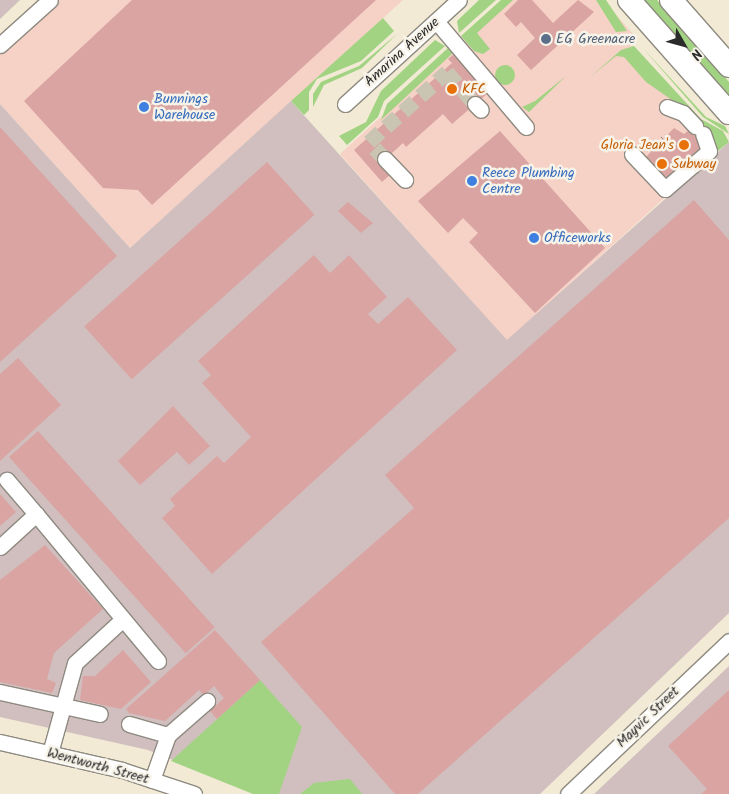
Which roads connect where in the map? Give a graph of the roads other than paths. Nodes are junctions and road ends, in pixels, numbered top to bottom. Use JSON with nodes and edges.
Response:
{"nodes":[{"id":1,"x":50,"y":0,"type":"edge"},
{"id":2,"x":459,"y":0,"type":"edge"},
{"id":3,"x":628,"y":0,"type":"edge"},
{"id":4,"x":671,"y":0,"type":"edge"},
{"id":5,"x":436,"y":21,"type":"junction"},
{"id":6,"x":0,"y":45,"type":"edge"},
{"id":7,"x":729,"y":66,"type":"edge"},
{"id":8,"x":345,"y":104,"type":"dead end"},
{"id":9,"x":668,"y":107,"type":"dead end"},
{"id":10,"x":729,"y":113,"type":"edge"},
{"id":11,"x":526,"y":127,"type":"dead end"},
{"id":12,"x":636,"y":150,"type":"road end"},
{"id":13,"x":385,"y":159,"type":"tunnel mouth"},
{"id":14,"x":405,"y":180,"type":"dead end"},
{"id":15,"x":7,"y":480,"type":"dead end"},
{"id":16,"x":36,"y":514,"type":"junction"},
{"id":17,"x":0,"y":547,"type":"edge"},
{"id":18,"x":123,"y":619,"type":"junction"},
{"id":19,"x":729,"y":641,"type":"edge"},
{"id":20,"x":158,"y":661,"type":"dead end"},
{"id":21,"x":0,"y":692,"type":"edge"},
{"id":22,"x":207,"y":700,"type":"dead end"},
{"id":23,"x":62,"y":704,"type":"junction"},
{"id":24,"x":100,"y":714,"type":"dead end"},
{"id":25,"x":129,"y":724,"type":"dead end"},
{"id":26,"x":168,"y":735,"type":"junction"},
{"id":27,"x":0,"y":742,"type":"edge"},
{"id":28,"x":50,"y":753,"type":"junction"},
{"id":29,"x":152,"y":780,"type":"junction"},
{"id":30,"x":194,"y":794,"type":"edge"},
{"id":31,"x":568,"y":794,"type":"edge"}],
"edges":[{"from":1,"to":6,"type":"street"},
{"from":2,"to":5,"type":"street","name":"Amarina Avenue"},
{"from":3,"to":10,"type":"highway"},
{"from":4,"to":7,"type":"highway"},
{"from":5,"to":8,"type":"street","name":"Amarina Avenue"},
{"from":5,"to":11,"type":"street"},
{"from":9,"to":12,"type":"street"},
{"from":13,"to":14,"type":"street"},
{"from":15,"to":16,"type":"street"},
{"from":16,"to":17,"type":"street"},
{"from":16,"to":18,"type":"street"},
{"from":18,"to":20,"type":"street"},
{"from":18,"to":23,"type":"street"},
{"from":19,"to":31,"type":"street","name":"Mayvic Street"},
{"from":21,"to":23,"type":"street"},
{"from":22,"to":26,"type":"street"},
{"from":23,"to":24,"type":"street"},
{"from":23,"to":28,"type":"street"},
{"from":25,"to":26,"type":"street"},
{"from":26,"to":29,"type":"street"},
{"from":27,"to":28,"type":"street","name":"Wentworth Street"},
{"from":28,"to":29,"type":"street","name":"Wentworth Street"},
{"from":29,"to":30,"type":"street","name":"Wentworth Street"}]}
